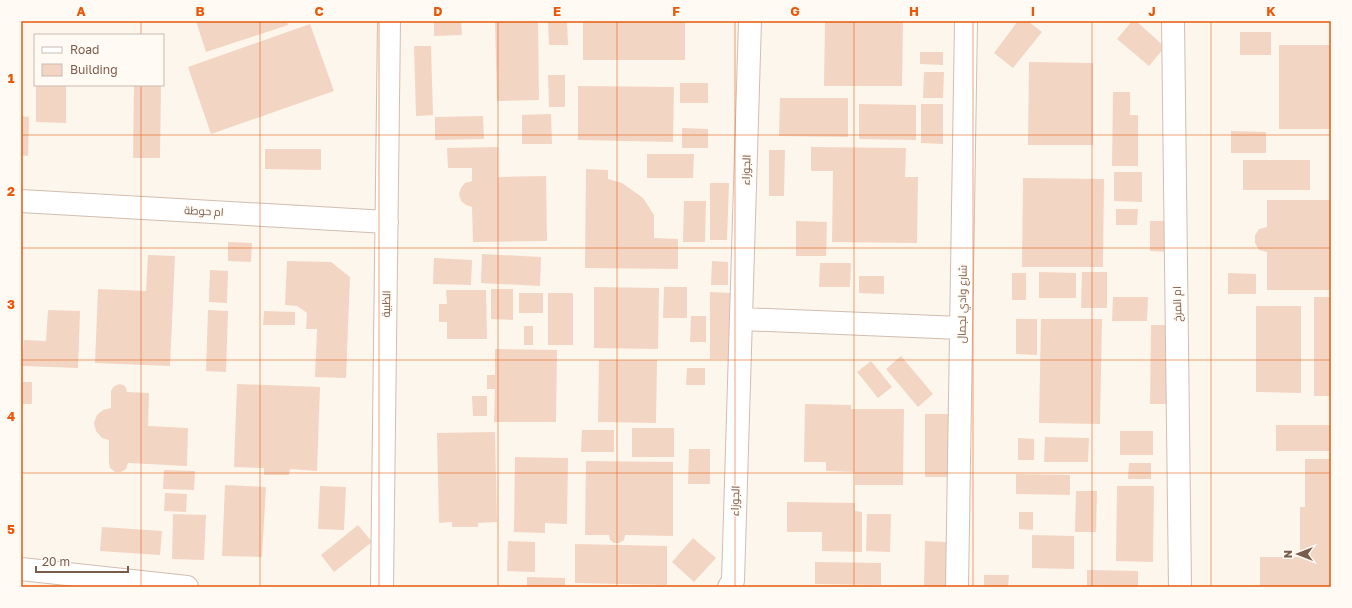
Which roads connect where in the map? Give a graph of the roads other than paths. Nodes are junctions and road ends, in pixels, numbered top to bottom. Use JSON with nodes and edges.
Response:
{"nodes":[{"id":1,"x":389,"y":21,"type":"edge"},
{"id":2,"x":750,"y":21,"type":"edge"},
{"id":3,"x":966,"y":21,"type":"edge"},
{"id":4,"x":1174,"y":21,"type":"edge"},
{"id":5,"x":21,"y":201,"type":"edge"},
{"id":6,"x":387,"y":222,"type":"junction"},
{"id":7,"x":742,"y":319,"type":"junction"},
{"id":8,"x":961,"y":328,"type":"junction"},
{"id":9,"x":21,"y":568,"type":"edge"},
{"id":10,"x":187,"y":587,"type":"edge"},
{"id":11,"x":382,"y":587,"type":"edge"},
{"id":12,"x":729,"y":587,"type":"edge"},
{"id":13,"x":957,"y":587,"type":"edge"},
{"id":14,"x":1180,"y":587,"type":"edge"}],
"edges":[{"from":1,"to":6,"type":"street","name":"الظبية"},
{"from":2,"to":7,"type":"street","name":"الجوزاء"},
{"from":3,"to":8,"type":"street","name":"شارع وادي لجمال"},
{"from":4,"to":14,"type":"street","name":"ام المرخ"},
{"from":5,"to":6,"type":"street","name":"ام حوطة"},
{"from":6,"to":11,"type":"street","name":"الظبية"},
{"from":7,"to":8,"type":"street"},
{"from":7,"to":12,"type":"street","name":"الجوزاء"},
{"from":8,"to":13,"type":"street","name":"شارع وادي لجمال"},
{"from":9,"to":10,"type":"street"}]}
